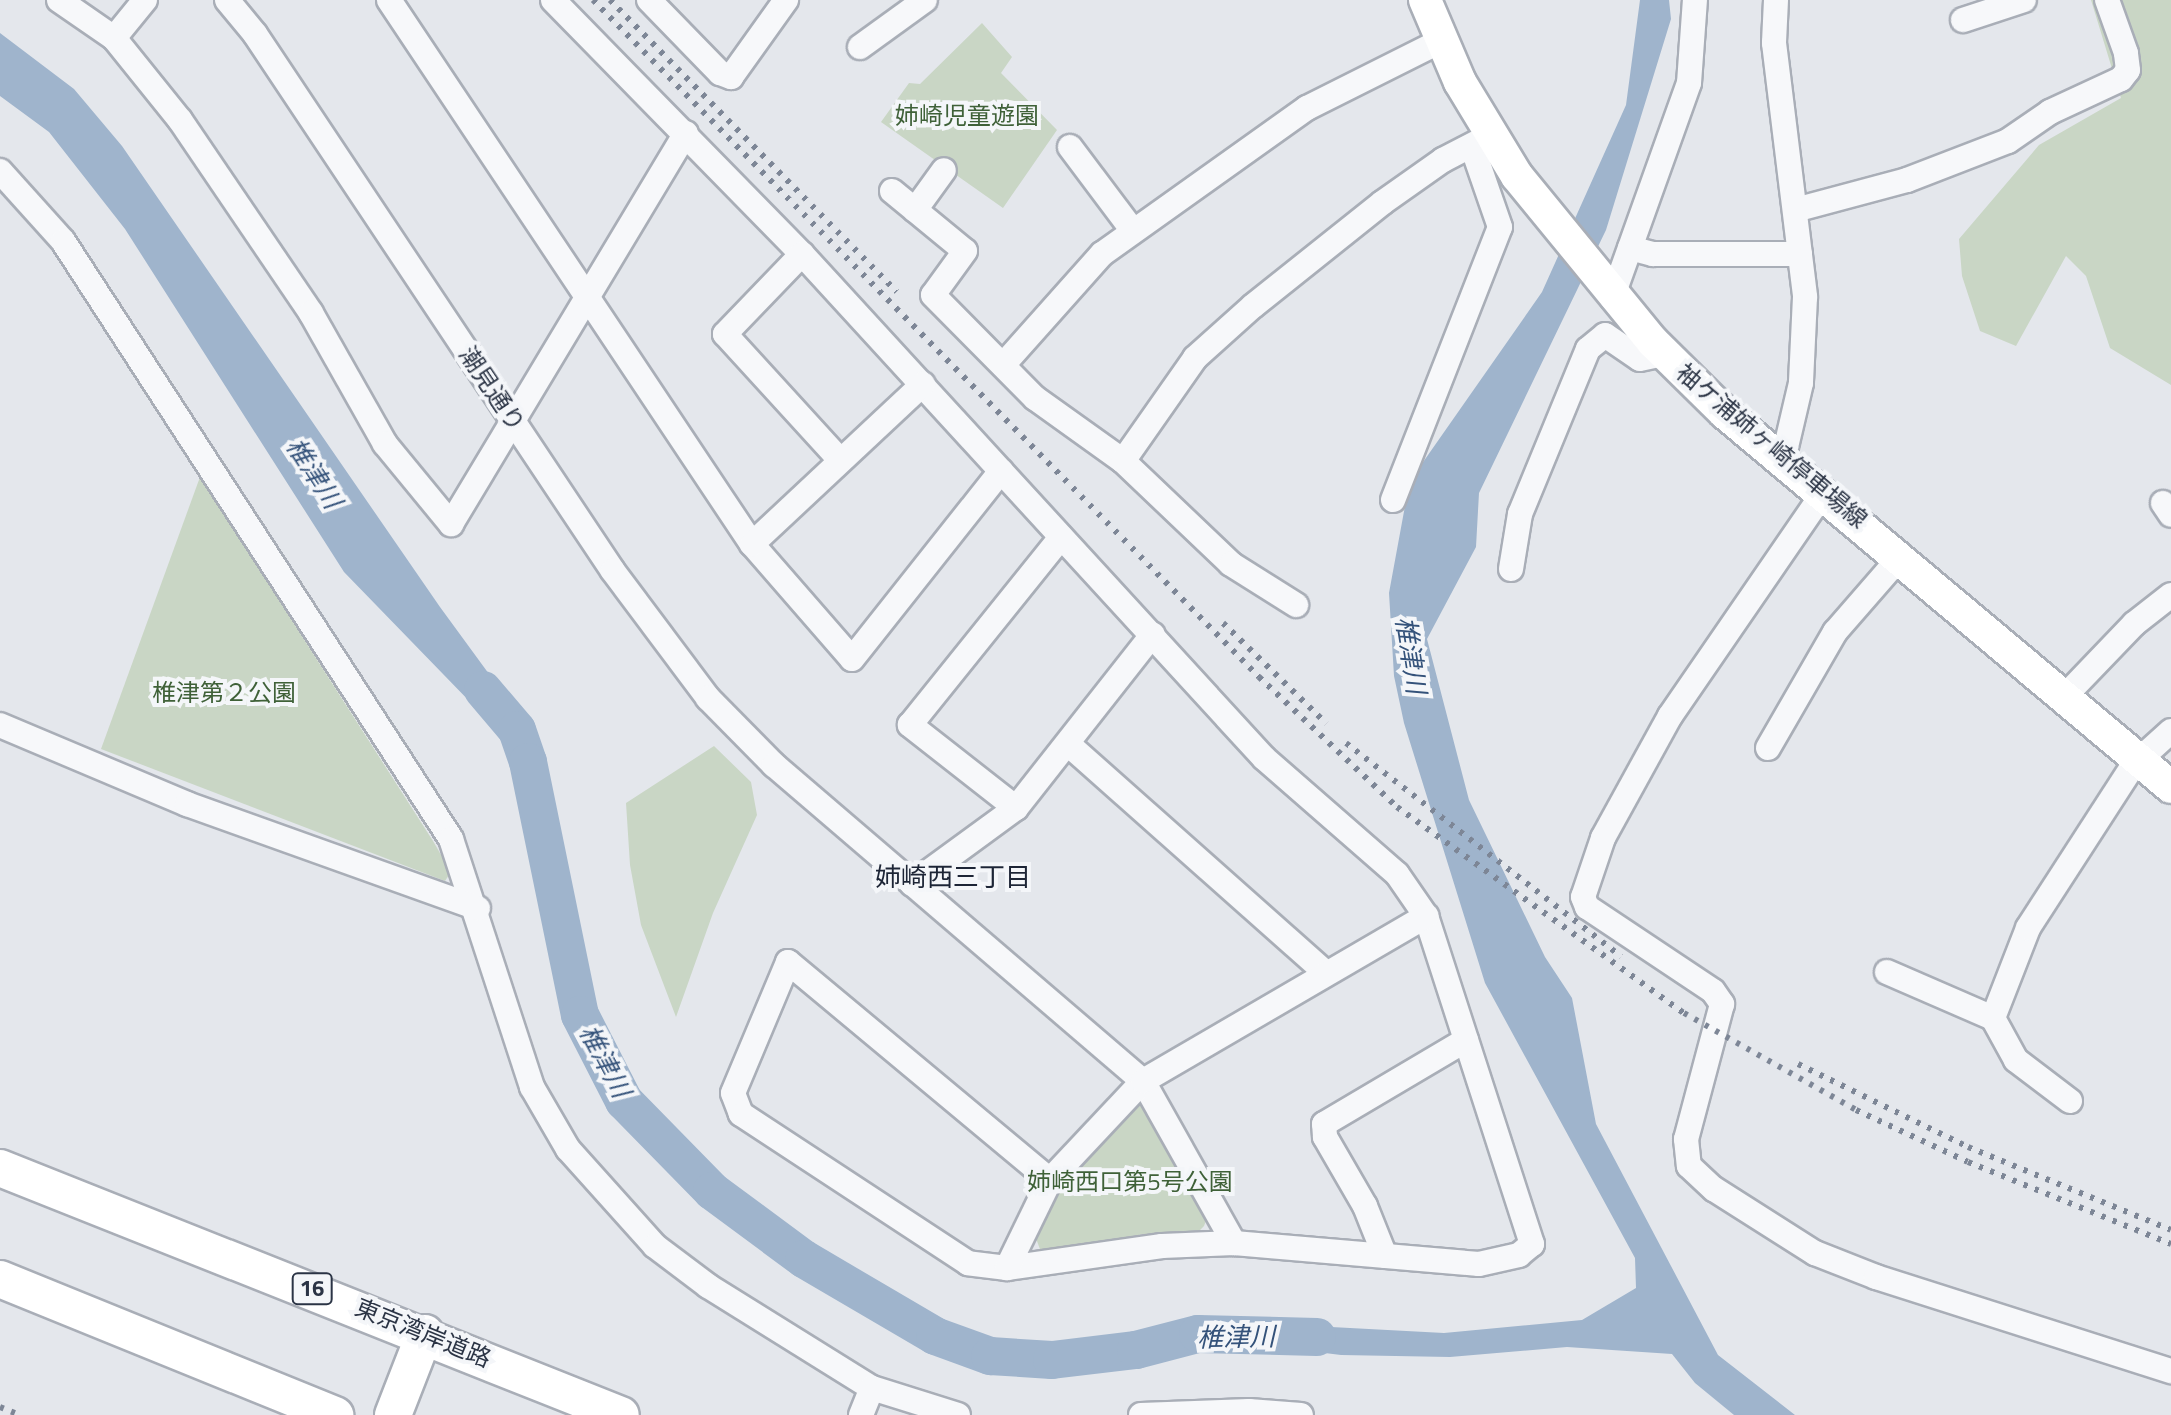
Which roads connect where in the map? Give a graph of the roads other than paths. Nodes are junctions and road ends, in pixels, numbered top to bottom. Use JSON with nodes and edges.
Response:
{"nodes":[{"id":1,"x":59,"y":0,"type":"edge"},
{"id":2,"x":145,"y":0,"type":"edge"},
{"id":3,"x":227,"y":0,"type":"edge"},
{"id":4,"x":389,"y":0,"type":"edge"},
{"id":5,"x":553,"y":0,"type":"edge"},
{"id":6,"x":649,"y":0,"type":"edge"},
{"id":7,"x":786,"y":0,"type":"edge"},
{"id":8,"x":1425,"y":0,"type":"edge"},
{"id":9,"x":1695,"y":0,"type":"edge"},
{"id":10,"x":1776,"y":0,"type":"edge"},
{"id":11,"x":2024,"y":0,"type":"edge"},
{"id":12,"x":2107,"y":0,"type":"edge"},
{"id":13,"x":919,"y":1,"type":"edge"},
{"id":14,"x":1963,"y":20,"type":"dead end"},
{"id":15,"x":114,"y":38,"type":"junction"},
{"id":16,"x":1441,"y":41,"type":"junction"},
{"id":17,"x":860,"y":47,"type":"dead end"},
{"id":18,"x":686,"y":133,"type":"junction"},
{"id":19,"x":1482,"y":141,"type":"junction"},
{"id":20,"x":1070,"y":147,"type":"dead end"},
{"id":21,"x":944,"y":170,"type":"dead end"},
{"id":22,"x":0,"y":171,"type":"edge"},
{"id":23,"x":892,"y":191,"type":"dead end"},
{"id":24,"x":915,"y":210,"type":"junction"},
{"id":25,"x":1795,"y":210,"type":"junction"},
{"id":26,"x":1133,"y":231,"type":"junction"},
{"id":27,"x":1630,"y":248,"type":"junction"},
{"id":28,"x":802,"y":254,"type":"junction"},
{"id":29,"x":1800,"y":254,"type":"junction"},
{"id":30,"x":588,"y":298,"type":"junction"},
{"id":31,"x":1612,"y":298,"type":"junction"},
{"id":32,"x":1664,"y":354,"type":"junction"},
{"id":33,"x":1003,"y":365,"type":"junction"},
{"id":34,"x":923,"y":384,"type":"junction"},
{"id":35,"x":514,"y":422,"type":"junction"},
{"id":36,"x":840,"y":460,"type":"junction"},
{"id":37,"x":1783,"y":460,"type":"junction"},
{"id":38,"x":1123,"y":461,"type":"junction"},
{"id":39,"x":1001,"y":471,"type":"junction"},
{"id":40,"x":1824,"y":492,"type":"junction"},
{"id":41,"x":1393,"y":500,"type":"dead end"},
{"id":42,"x":1061,"y":537,"type":"junction"},
{"id":43,"x":752,"y":544,"type":"junction"},
{"id":44,"x":1901,"y":556,"type":"junction"},
{"id":45,"x":1511,"y":569,"type":"dead end"},
{"id":46,"x":2171,"y":595,"type":"edge"},
{"id":47,"x":1296,"y":605,"type":"dead end"},
{"id":48,"x":1153,"y":634,"type":"junction"},
{"id":49,"x":2065,"y":696,"type":"junction"},
{"id":50,"x":0,"y":725,"type":"edge"},
{"id":51,"x":2171,"y":731,"type":"edge"},
{"id":52,"x":1068,"y":744,"type":"junction"},
{"id":53,"x":1768,"y":748,"type":"dead end"},
{"id":54,"x":2138,"y":759,"type":"junction"},
{"id":55,"x":2171,"y":787,"type":"edge"},
{"id":56,"x":1016,"y":808,"type":"junction"},
{"id":57,"x":912,"y":884,"type":"junction"},
{"id":58,"x":478,"y":908,"type":"junction"},
{"id":59,"x":1426,"y":916,"type":"junction"},
{"id":60,"x":1325,"y":972,"type":"junction"},
{"id":61,"x":1887,"y":972,"type":"dead end"},
{"id":62,"x":1993,"y":1018,"type":"junction"},
{"id":63,"x":1466,"y":1040,"type":"junction"},
{"id":64,"x":1143,"y":1081,"type":"junction"},
{"id":65,"x":2070,"y":1101,"type":"dead end"},
{"id":66,"x":0,"y":1168,"type":"edge"},
{"id":67,"x":1050,"y":1180,"type":"junction"},
{"id":68,"x":1234,"y":1243,"type":"junction"},
{"id":69,"x":1385,"y":1256,"type":"junction"},
{"id":70,"x":1007,"y":1268,"type":"junction"},
{"id":71,"x":0,"y":1279,"type":"edge"},
{"id":72,"x":425,"y":1333,"type":"junction"},
{"id":73,"x":2171,"y":1371,"type":"edge"},
{"id":74,"x":872,"y":1388,"type":"junction"},
{"id":75,"x":335,"y":1415,"type":"edge"},
{"id":76,"x":393,"y":1415,"type":"edge"},
{"id":77,"x":621,"y":1415,"type":"edge"},
{"id":78,"x":861,"y":1415,"type":"edge"},
{"id":79,"x":958,"y":1415,"type":"edge"},
{"id":80,"x":1141,"y":1415,"type":"edge"},
{"id":81,"x":1301,"y":1415,"type":"edge"}],
"edges":[{"from":1,"to":15,"type":"street"},
{"from":2,"to":15,"type":"street"},
{"from":3,"to":35,"type":"street","name":"潮見通り"},
{"from":4,"to":30,"type":"street"},
{"from":5,"to":18,"type":"street"},
{"from":6,"to":7,"type":"street"},
{"from":8,"to":16,"type":"main road","name":"袖ケ浦姉ヶ崎停車場線"},
{"from":9,"to":27,"type":"street"},
{"from":10,"to":25,"type":"street"},
{"from":11,"to":14,"type":"street"},
{"from":12,"to":25,"type":"street"},
{"from":13,"to":17,"type":"street"},
{"from":15,"to":35,"type":"street"},
{"from":16,"to":19,"type":"main road","name":"袖ケ浦姉ヶ崎停車場線"},
{"from":16,"to":26,"type":"street"},
{"from":18,"to":28,"type":"street"},
{"from":18,"to":30,"type":"street"},
{"from":19,"to":31,"type":"main road","name":"袖ケ浦姉ヶ崎停車場線"},
{"from":19,"to":38,"type":"street"},
{"from":19,"to":41,"type":"street"},
{"from":20,"to":26,"type":"street"},
{"from":21,"to":24,"type":"street"},
{"from":22,"to":58,"type":"street"},
{"from":23,"to":24,"type":"street"},
{"from":24,"to":33,"type":"street"},
{"from":25,"to":29,"type":"street"},
{"from":26,"to":33,"type":"street"},
{"from":27,"to":29,"type":"street"},
{"from":27,"to":31,"type":"street"},
{"from":28,"to":34,"type":"street"},
{"from":28,"to":36,"type":"street"},
{"from":29,"to":37,"type":"street"},
{"from":30,"to":35,"type":"street"},
{"from":30,"to":43,"type":"street"},
{"from":31,"to":32,"type":"main road","name":"袖ケ浦姉ヶ崎停車場線"},
{"from":32,"to":37,"type":"main road","name":"袖ケ浦姉ヶ崎停車場線"},
{"from":32,"to":45,"type":"street"},
{"from":33,"to":38,"type":"street"},
{"from":34,"to":36,"type":"street"},
{"from":34,"to":39,"type":"street"},
{"from":35,"to":57,"type":"street","name":"潮見通り"},
{"from":36,"to":43,"type":"street"},
{"from":37,"to":40,"type":"main road","name":"袖ケ浦姉ヶ崎停車場線"},
{"from":38,"to":47,"type":"street"},
{"from":39,"to":42,"type":"street"},
{"from":39,"to":43,"type":"street"},
{"from":40,"to":44,"type":"main road","name":"袖ケ浦姉ヶ崎停車場線"},
{"from":40,"to":73,"type":"street"},
{"from":42,"to":48,"type":"street"},
{"from":42,"to":56,"type":"street"},
{"from":44,"to":49,"type":"main road","name":"袖ケ浦姉ヶ崎停車場線"},
{"from":44,"to":53,"type":"street"},
{"from":46,"to":49,"type":"street"},
{"from":48,"to":52,"type":"street"},
{"from":48,"to":59,"type":"street"},
{"from":49,"to":54,"type":"main road","name":"袖ケ浦姉ヶ崎停車場線"},
{"from":50,"to":58,"type":"street"},
{"from":51,"to":54,"type":"street"},
{"from":52,"to":56,"type":"street"},
{"from":52,"to":60,"type":"street"},
{"from":54,"to":55,"type":"main road","name":"袖ケ浦姉ヶ崎停車場線"},
{"from":54,"to":62,"type":"street"},
{"from":56,"to":57,"type":"street"},
{"from":57,"to":64,"type":"street","name":"潮見通り"},
{"from":58,"to":74,"type":"street"},
{"from":59,"to":60,"type":"street"},
{"from":59,"to":63,"type":"street"},
{"from":60,"to":64,"type":"street"},
{"from":61,"to":62,"type":"street"},
{"from":62,"to":65,"type":"street"},
{"from":63,"to":69,"type":"street"},
{"from":63,"to":69,"type":"street"},
{"from":64,"to":67,"type":"street"},
{"from":64,"to":68,"type":"street"},
{"from":66,"to":72,"type":"highway","name":"東京湾岸道路","number":"16"},
{"from":67,"to":70,"type":"street"},
{"from":67,"to":70,"type":"street"},
{"from":68,"to":69,"type":"street"},
{"from":68,"to":70,"type":"street"},
{"from":71,"to":75,"type":"highway"},
{"from":72,"to":76,"type":"highway"},
{"from":72,"to":77,"type":"highway","name":"東京湾岸道路","number":"16"},
{"from":74,"to":78,"type":"street"},
{"from":74,"to":79,"type":"street"},
{"from":80,"to":81,"type":"street"}]}
